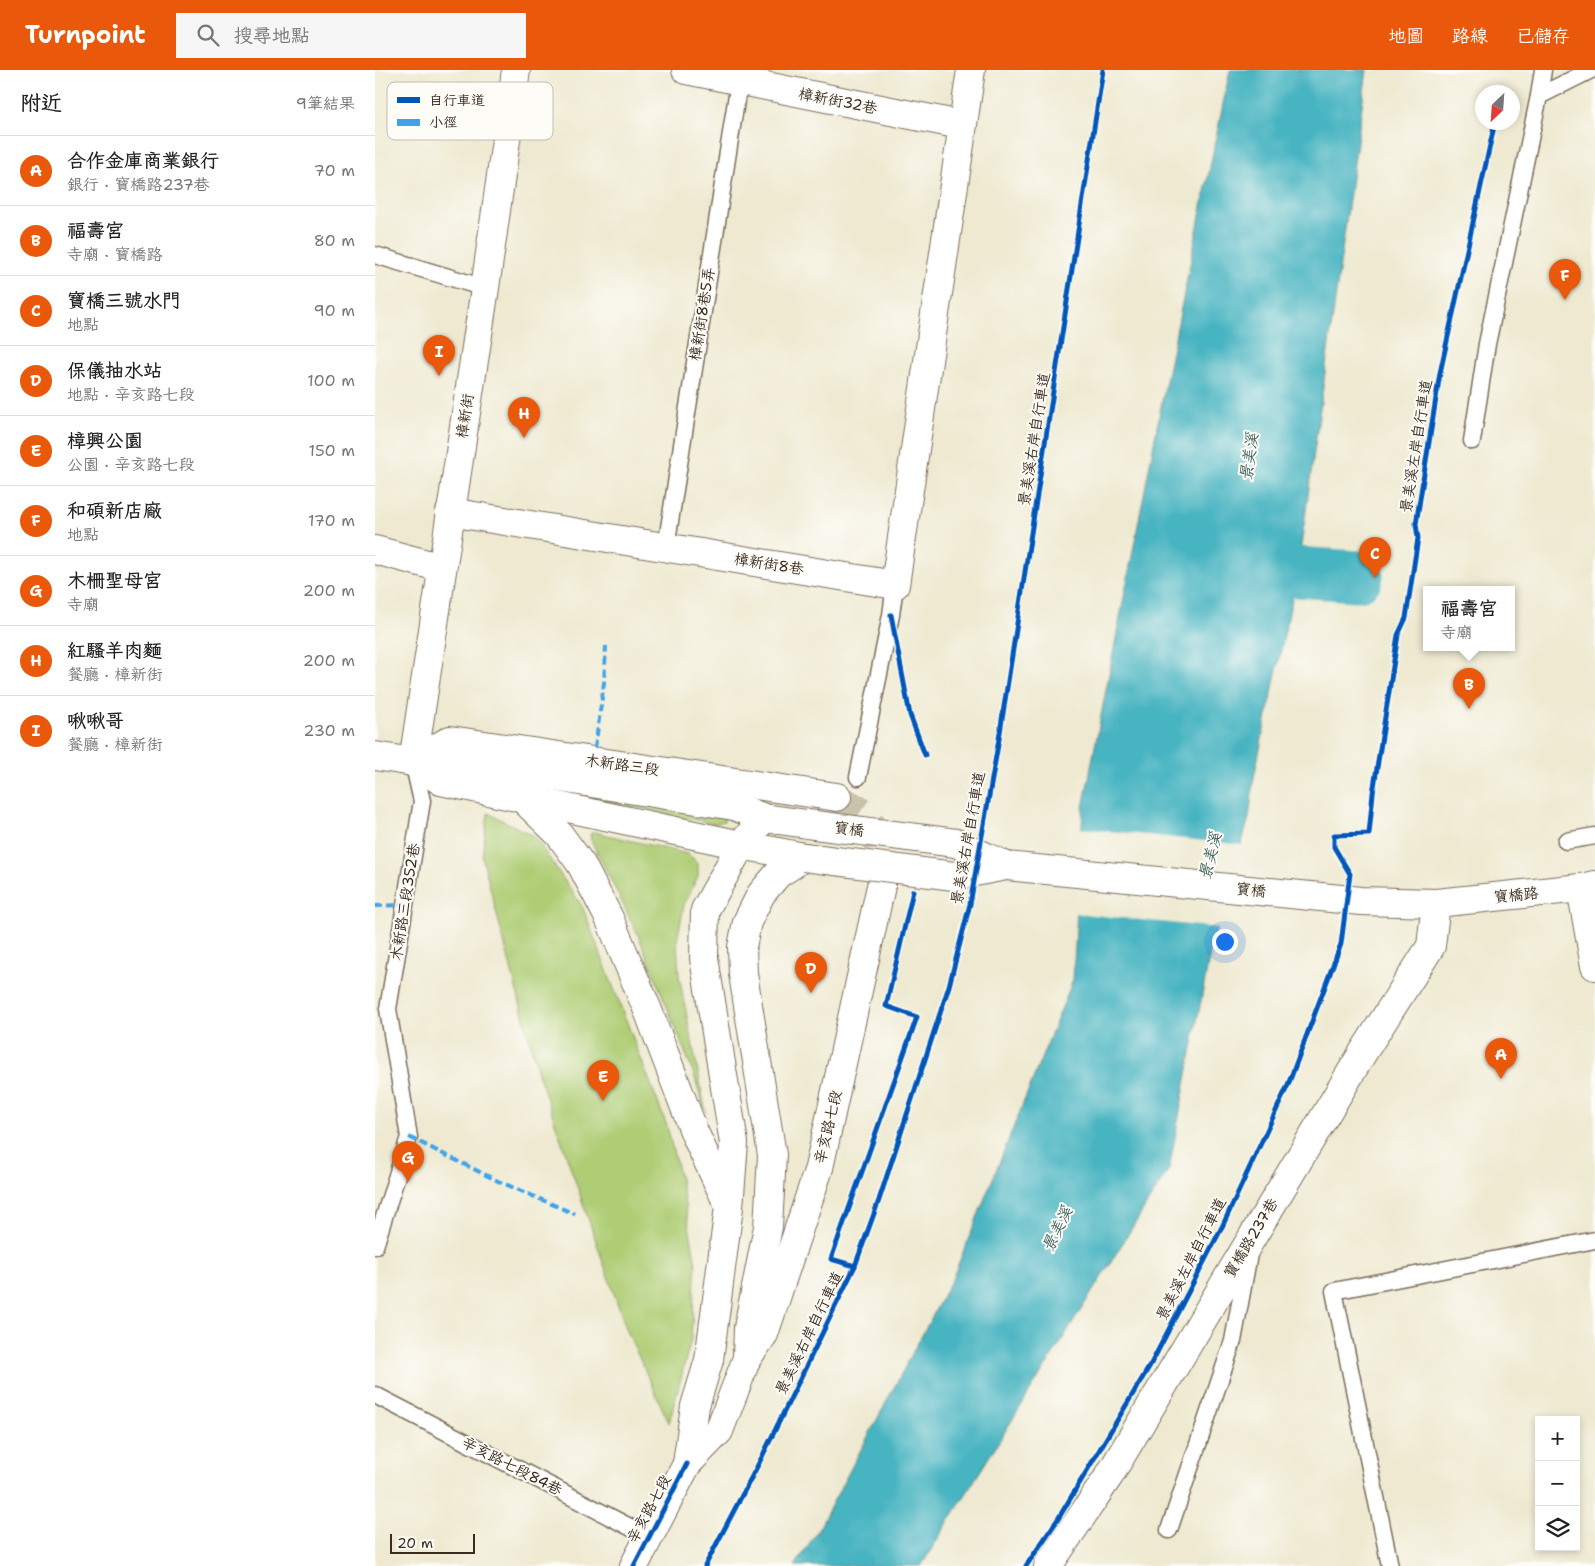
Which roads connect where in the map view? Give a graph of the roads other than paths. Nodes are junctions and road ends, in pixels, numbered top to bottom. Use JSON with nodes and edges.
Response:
{"nodes":[{"id":1,"x":686,"y":70,"type":"edge"},
{"id":2,"x":971,"y":70,"type":"edge"},
{"id":3,"x":1543,"y":70,"type":"edge"},
{"id":4,"x":1591,"y":70,"type":"edge"},
{"id":5,"x":739,"y":82,"type":"junction"},
{"id":6,"x":1539,"y":96,"type":"junction"},
{"id":7,"x":961,"y":125,"type":"junction"},
{"id":8,"x":506,"y":140,"type":"edge"},
{"id":9,"x":375,"y":255,"type":"edge"},
{"id":10,"x":485,"y":288,"type":"junction"},
{"id":11,"x":1472,"y":441,"type":"dead end"},
{"id":12,"x":450,"y":512,"type":"junction"},
{"id":13,"x":666,"y":547,"type":"junction"},
{"id":14,"x":375,"y":550,"type":"edge"},
{"id":15,"x":442,"y":568,"type":"junction"},
{"id":16,"x":895,"y":585,"type":"junction"},
{"id":17,"x":375,"y":756,"type":"edge"},
{"id":18,"x":413,"y":762,"type":"junction"},
{"id":19,"x":858,"y":776,"type":"dead end"},
{"id":20,"x":837,"y":796,"type":"tunnel mouth"},
{"id":21,"x":523,"y":799,"type":"junction"},
{"id":22,"x":764,"y":818,"type":"junction"},
{"id":23,"x":807,"y":824,"type":"joint"},
{"id":24,"x":1595,"y":836,"type":"edge"},
{"id":25,"x":1565,"y":841,"type":"dead end"},
{"id":26,"x":741,"y":845,"type":"junction"},
{"id":27,"x":804,"y":857,"type":"junction"},
{"id":28,"x":1005,"y":866,"type":"junction"},
{"id":29,"x":881,"y":886,"type":"tunnel mouth"},
{"id":30,"x":1588,"y":887,"type":"edge"},
{"id":31,"x":1436,"y":903,"type":"junction"},
{"id":32,"x":1595,"y":966,"type":"edge"},
{"id":33,"x":729,"y":1207,"type":"junction"},
{"id":34,"x":1253,"y":1235,"type":"junction"},
{"id":35,"x":1595,"y":1240,"type":"edge"},
{"id":36,"x":375,"y":1246,"type":"edge"},
{"id":37,"x":747,"y":1358,"type":"junction"},
{"id":38,"x":375,"y":1395,"type":"edge"},
{"id":39,"x":687,"y":1464,"type":"junction"},
{"id":40,"x":1169,"y":1530,"type":"dead end"},
{"id":41,"x":649,"y":1537,"type":"junction"},
{"id":42,"x":633,"y":1566,"type":"edge"},
{"id":43,"x":1049,"y":1566,"type":"edge"},
{"id":44,"x":1390,"y":1566,"type":"edge"}],
"edges":[{"from":1,"to":5,"type":"street","name":"樟新街32巷"},
{"from":2,"to":7,"type":"street"},
{"from":3,"to":6,"type":"lane"},
{"from":4,"to":6,"type":"lane"},
{"from":5,"to":7,"type":"street","name":"樟新街32巷"},
{"from":5,"to":13,"type":"lane","name":"樟新街8巷5弄"},
{"from":6,"to":11,"type":"lane"},
{"from":7,"to":16,"type":"street"},
{"from":8,"to":10,"type":"street","name":"樟新街"},
{"from":9,"to":10,"type":"lane"},
{"from":10,"to":12,"type":"street","name":"樟新街"},
{"from":12,"to":13,"type":"street","name":"樟新街8巷"},
{"from":12,"to":15,"type":"street","name":"樟新街"},
{"from":13,"to":16,"type":"street","name":"樟新街8巷"},
{"from":14,"to":15,"type":"street"},
{"from":15,"to":18,"type":"street","name":"樟新街"},
{"from":16,"to":19,"type":"lane"},
{"from":17,"to":18,"type":"street","name":"木新路三段"},
{"from":18,"to":20,"type":"street","name":"木新路三段"},
{"from":18,"to":21,"type":"street","name":"木新路三段"},
{"from":18,"to":22,"type":"street","name":"木新路三段"},
{"from":18,"to":36,"type":"lane","name":"木新路三段352巷"},
{"from":21,"to":26,"type":"street","name":"木新路三段"},
{"from":21,"to":33,"type":"street"},
{"from":22,"to":23,"type":"street","name":"木新路三段"},
{"from":22,"to":26,"type":"street"},
{"from":23,"to":28,"type":"street","name":"寶橋","bridge":true},
{"from":24,"to":25,"type":"lane"},
{"from":26,"to":27,"type":"street","name":"木新路三段"},
{"from":26,"to":33,"type":"street"},
{"from":27,"to":28,"type":"street","name":"寶橋","bridge":true},
{"from":27,"to":37,"type":"street"},
{"from":28,"to":31,"type":"street","name":"寶橋"},
{"from":29,"to":37,"type":"street","name":"辛亥路七段"},
{"from":30,"to":31,"type":"street","name":"寶橋路"},
{"from":30,"to":32,"type":"street"},
{"from":31,"to":34,"type":"street","name":"寶橋路237巷"},
{"from":33,"to":39,"type":"street"},
{"from":34,"to":40,"type":"lane"},
{"from":34,"to":43,"type":"street","name":"寶橋路237巷"},
{"from":35,"to":44,"type":"lane"},
{"from":37,"to":39,"type":"street"},
{"from":38,"to":41,"type":"lane","name":"辛亥路七段84巷"},
{"from":39,"to":41,"type":"street","name":"辛亥路七段"},
{"from":41,"to":42,"type":"street","name":"辛亥路七段"}]}
